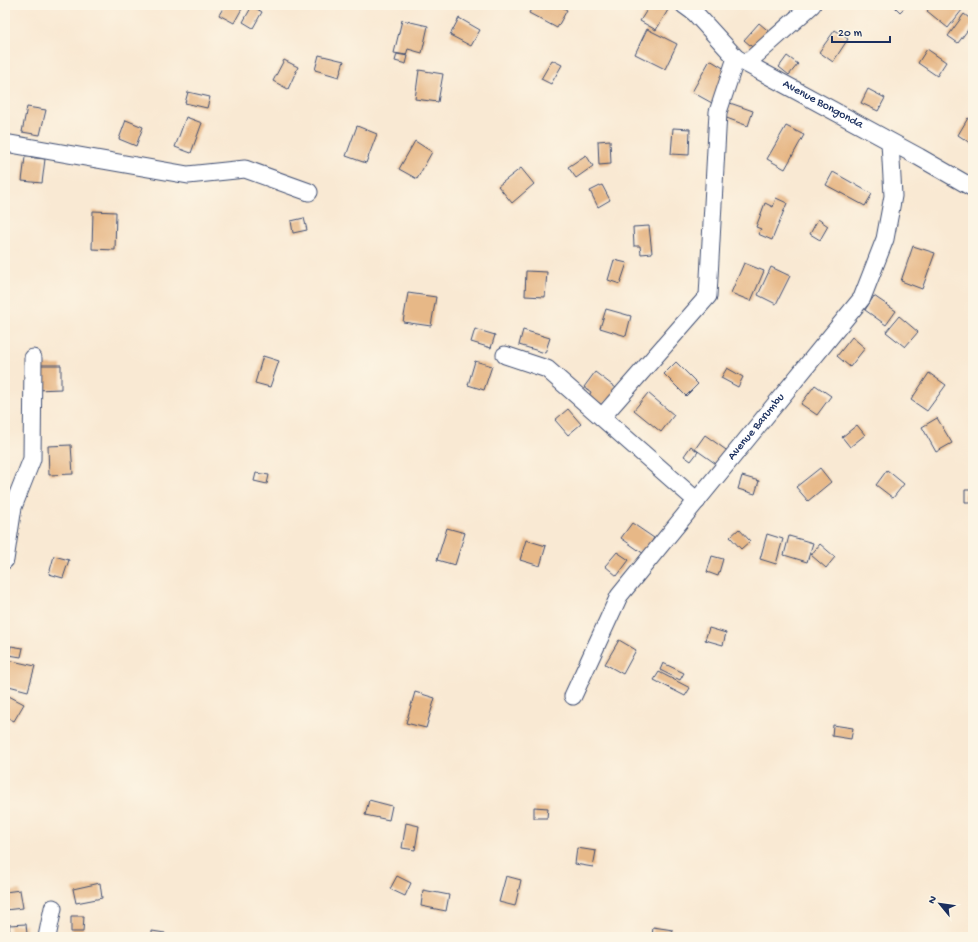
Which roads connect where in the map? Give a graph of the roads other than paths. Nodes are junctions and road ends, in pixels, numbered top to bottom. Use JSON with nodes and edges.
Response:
{"nodes":[{"id":1,"x":684,"y":5,"type":"edge"},
{"id":2,"x":812,"y":5,"type":"edge"},
{"id":3,"x":741,"y":60,"type":"junction"},
{"id":4,"x":890,"y":142,"type":"junction"},
{"id":5,"x":5,"y":143,"type":"edge"},
{"id":6,"x":973,"y":188,"type":"edge"},
{"id":7,"x":308,"y":192,"type":"dead end"},
{"id":8,"x":505,"y":355,"type":"dead end"},
{"id":9,"x":32,"y":358,"type":"dead end"},
{"id":10,"x":602,"y":417,"type":"junction"},
{"id":11,"x":697,"y":501,"type":"junction"},
{"id":12,"x":5,"y":560,"type":"edge"},
{"id":13,"x":572,"y":696,"type":"dead end"},
{"id":14,"x":53,"y":908,"type":"dead end"},
{"id":15,"x":47,"y":937,"type":"edge"}],
"edges":[{"from":1,"to":3,"type":"street","name":"Avenue Bongonda"},
{"from":2,"to":3,"type":"street"},
{"from":3,"to":4,"type":"street","name":"Avenue Bongonda"},
{"from":3,"to":10,"type":"street"},
{"from":4,"to":6,"type":"street","name":"Avenue Bongonda"},
{"from":4,"to":11,"type":"street","name":"Avenue Barumbu"},
{"from":5,"to":7,"type":"street"},
{"from":8,"to":10,"type":"street"},
{"from":9,"to":12,"type":"street"},
{"from":10,"to":11,"type":"street"},
{"from":11,"to":13,"type":"street","name":"Avenue Barumbu"},
{"from":14,"to":15,"type":"street"}]}
